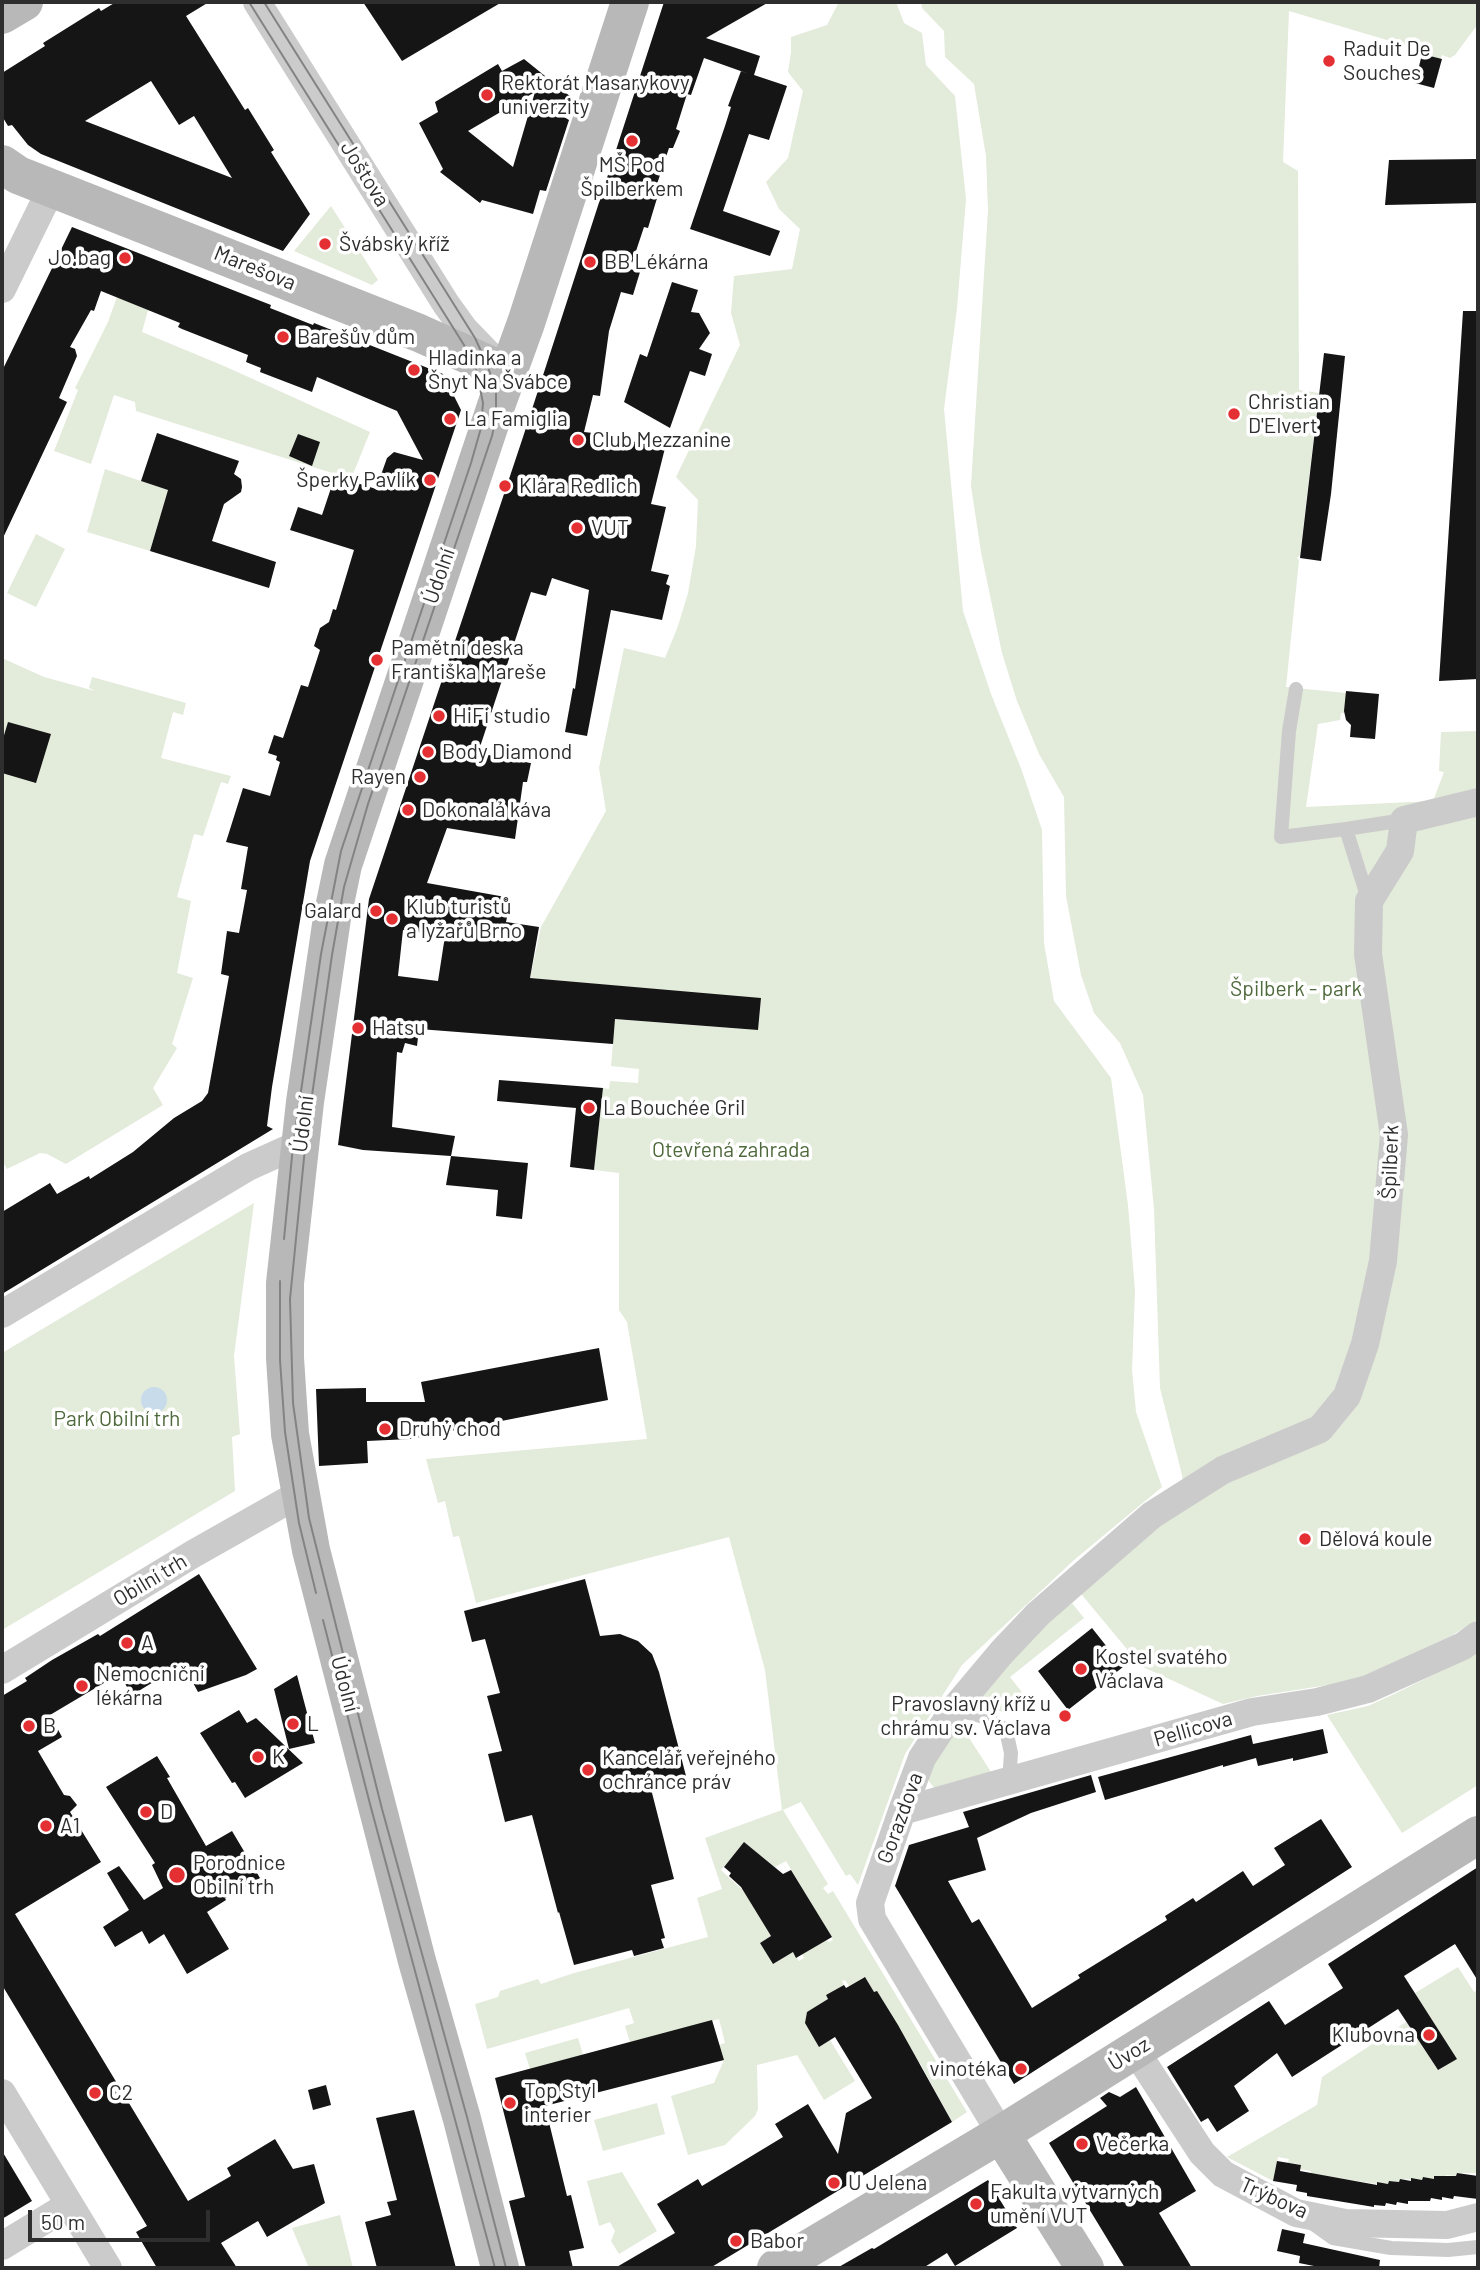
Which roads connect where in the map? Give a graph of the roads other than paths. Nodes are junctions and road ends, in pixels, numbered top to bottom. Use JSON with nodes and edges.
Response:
{"nodes":[{"id":1,"x":24,"y":2,"type":"edge"},
{"id":2,"x":257,"y":2,"type":"edge"},
{"id":3,"x":629,"y":2,"type":"edge"},
{"id":4,"x":2,"y":15,"type":"edge"},
{"id":5,"x":2,"y":164,"type":"edge"},
{"id":6,"x":52,"y":187,"type":"junction"},
{"id":7,"x":2,"y":289,"type":"edge"},
{"id":8,"x":508,"y":373,"type":"junction"},
{"id":9,"x":1296,"y":689,"type":"dead end"},
{"id":10,"x":1478,"y":803,"type":"edge"},
{"id":11,"x":1404,"y":820,"type":"junction"},
{"id":12,"x":1346,"y":829,"type":"junction"},
{"id":13,"x":1368,"y":901,"type":"junction"},
{"id":14,"x":299,"y":1144,"type":"junction"},
{"id":15,"x":2,"y":1314,"type":"edge"},
{"id":16,"x":1223,"y":1470,"type":"joint"},
{"id":17,"x":299,"y":1494,"type":"junction"},
{"id":18,"x":1478,"y":1635,"type":"edge"},
{"id":19,"x":2,"y":1670,"type":"edge"},
{"id":20,"x":954,"y":1709,"type":"junction"},
{"id":21,"x":1009,"y":1782,"type":"junction"},
{"id":22,"x":902,"y":1811,"type":"junction"},
{"id":23,"x":1478,"y":1835,"type":"edge"},
{"id":24,"x":1135,"y":2050,"type":"junction"},
{"id":25,"x":2,"y":2092,"type":"edge"},
{"id":26,"x":1001,"y":2134,"type":"junction"},
{"id":27,"x":69,"y":2205,"type":"junction"},
{"id":28,"x":1296,"y":2213,"type":"junction"},
{"id":29,"x":1478,"y":2217,"type":"edge"},
{"id":30,"x":2,"y":2246,"type":"edge"},
{"id":31,"x":1478,"y":2248,"type":"edge"},
{"id":32,"x":108,"y":2268,"type":"edge"},
{"id":33,"x":500,"y":2268,"type":"edge"},
{"id":34,"x":776,"y":2268,"type":"edge"},
{"id":35,"x":1085,"y":2268,"type":"edge"}],
"edges":[{"from":1,"to":4,"type":"street"},
{"from":2,"to":8,"type":"street","name":"Joštova"},
{"from":3,"to":8,"type":"street","name":"Údolní"},
{"from":5,"to":6,"type":"street","name":"Marešova"},
{"from":6,"to":7,"type":"street"},
{"from":6,"to":8,"type":"street","name":"Marešova"},
{"from":8,"to":14,"type":"street","name":"Údolní"},
{"from":9,"to":12,"type":"lane"},
{"from":10,"to":11,"type":"street"},
{"from":11,"to":12,"type":"lane"},
{"from":11,"to":13,"type":"street"},
{"from":12,"to":13,"type":"lane"},
{"from":13,"to":16,"type":"street","name":"Špilberk"},
{"from":14,"to":15,"type":"street"},
{"from":14,"to":17,"type":"street","name":"Údolní"},
{"from":16,"to":20,"type":"street","name":"Gorazdova"},
{"from":17,"to":19,"type":"street","name":"Obilní trh"},
{"from":17,"to":33,"type":"street","name":"Údolní"},
{"from":18,"to":21,"type":"street","name":"Pellicova"},
{"from":20,"to":21,"type":"lane"},
{"from":20,"to":22,"type":"street","name":"Gorazdova"},
{"from":21,"to":22,"type":"street","name":"Pellicova"},
{"from":22,"to":26,"type":"street","name":"Gorazdova"},
{"from":23,"to":24,"type":"street","name":"Úvoz"},
{"from":24,"to":26,"type":"street","name":"Úvoz"},
{"from":24,"to":28,"type":"street","name":"Trýbova"},
{"from":25,"to":27,"type":"street"},
{"from":26,"to":34,"type":"street","name":"Úvoz"},
{"from":26,"to":35,"type":"street"},
{"from":27,"to":30,"type":"street"},
{"from":27,"to":32,"type":"street"},
{"from":28,"to":29,"type":"street","name":"Trýbova"},
{"from":28,"to":31,"type":"lane"}]}
